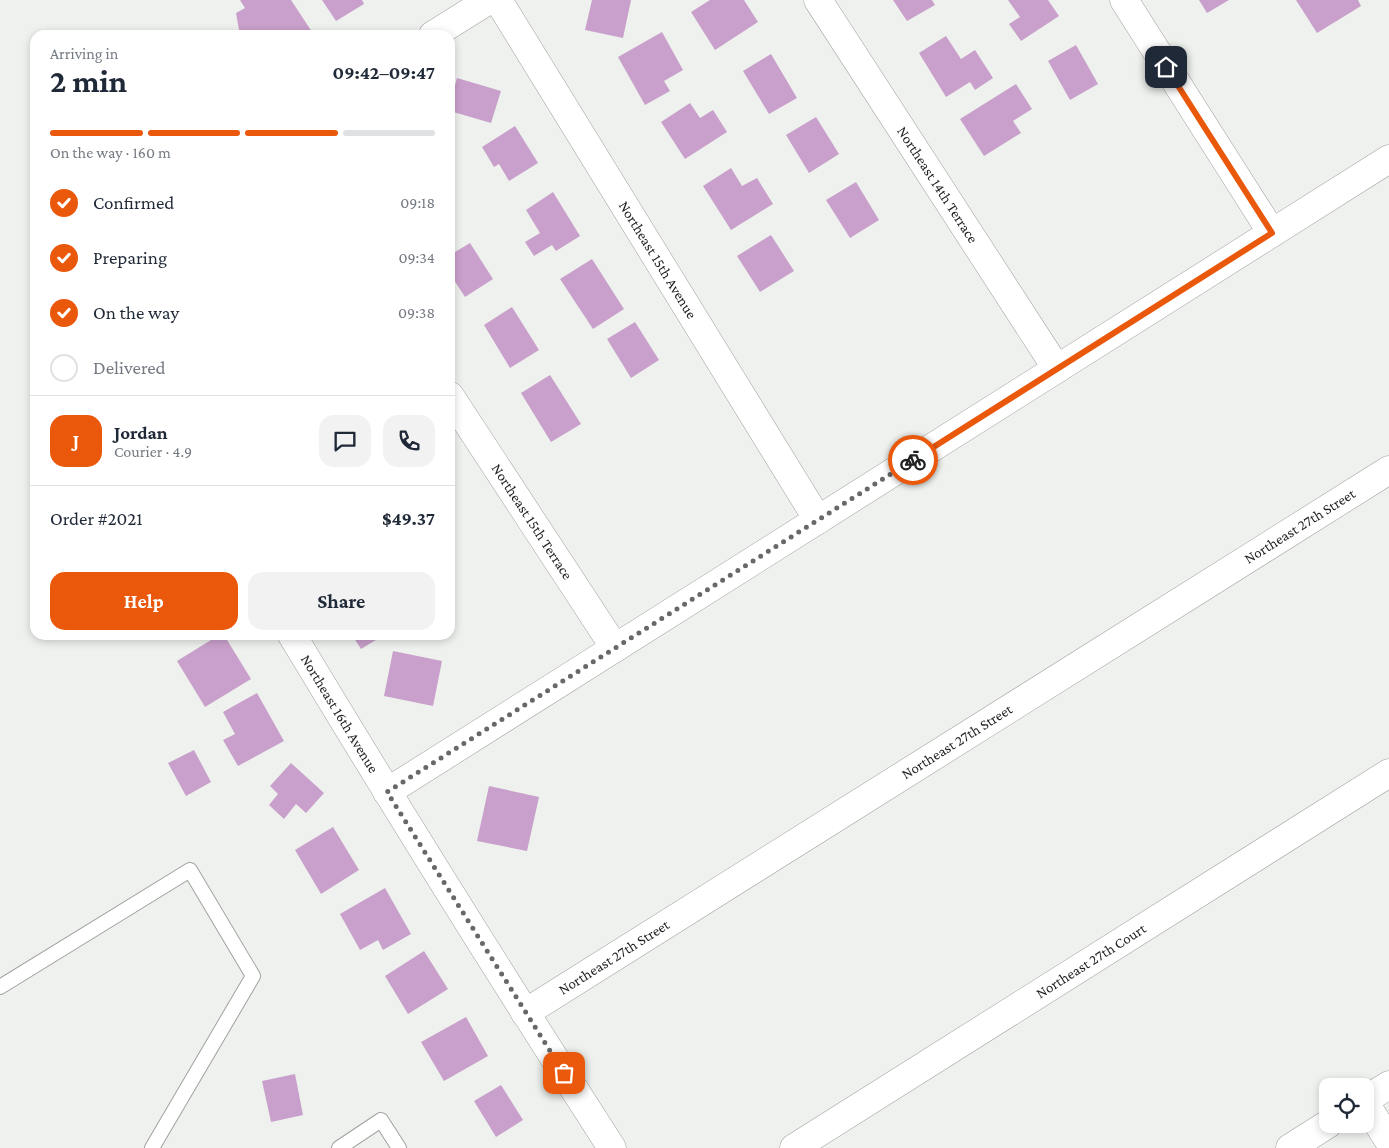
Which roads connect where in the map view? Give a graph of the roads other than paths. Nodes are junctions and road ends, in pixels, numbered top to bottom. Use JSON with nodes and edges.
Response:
{"nodes":[{"id":1,"x":489,"y":0,"type":"edge"},
{"id":2,"x":498,"y":0,"type":"edge"},
{"id":3,"x":818,"y":0,"type":"edge"},
{"id":4,"x":1124,"y":0,"type":"edge"},
{"id":5,"x":441,"y":30,"type":"edge"},
{"id":6,"x":1389,"y":159,"type":"edge"},
{"id":7,"x":1272,"y":233,"type":"junction"},
{"id":8,"x":1057,"y":369,"type":"junction"},
{"id":9,"x":455,"y":404,"type":"edge"},
{"id":10,"x":1389,"y":470,"type":"edge"},
{"id":11,"x":818,"y":520,"type":"junction"},
{"id":12,"x":295,"y":640,"type":"edge"},
{"id":13,"x":615,"y":648,"type":"junction"},
{"id":14,"x":1389,"y":773,"type":"edge"},
{"id":15,"x":387,"y":792,"type":"junction"},
{"id":16,"x":0,"y":987,"type":"edge"},
{"id":17,"x":525,"y":1013,"type":"junction"},
{"id":18,"x":1389,"y":1085,"type":"edge"},
{"id":19,"x":1374,"y":1095,"type":"edge"},
{"id":20,"x":1374,"y":1116,"type":"edge"},
{"id":21,"x":1319,"y":1130,"type":"edge"},
{"id":22,"x":1389,"y":1141,"type":"edge"},
{"id":23,"x":152,"y":1148,"type":"edge"},
{"id":24,"x":339,"y":1148,"type":"edge"},
{"id":25,"x":399,"y":1148,"type":"edge"},
{"id":26,"x":612,"y":1148,"type":"edge"},
{"id":27,"x":794,"y":1148,"type":"edge"},
{"id":28,"x":1290,"y":1148,"type":"edge"}],
"edges":[{"from":1,"to":5,"type":"street"},
{"from":2,"to":11,"type":"street","name":"Northeast 15th Avenue"},
{"from":3,"to":8,"type":"street","name":"Northeast 14th Terrace"},
{"from":4,"to":7,"type":"street"},
{"from":6,"to":7,"type":"street"},
{"from":7,"to":8,"type":"street"},
{"from":8,"to":11,"type":"street"},
{"from":9,"to":13,"type":"street","name":"Northeast 15th Terrace"},
{"from":10,"to":17,"type":"street","name":"Northeast 27th Street"},
{"from":11,"to":13,"type":"street"},
{"from":12,"to":15,"type":"street","name":"Northeast 16th Avenue"},
{"from":13,"to":15,"type":"street"},
{"from":14,"to":27,"type":"street","name":"Northeast 27th Court"},
{"from":15,"to":17,"type":"street","name":"Northeast 16th Avenue"},
{"from":16,"to":23,"type":"lane"},
{"from":17,"to":26,"type":"street","name":"Northeast 16th Avenue"},
{"from":18,"to":19,"type":"street"},
{"from":20,"to":22,"type":"street"},
{"from":21,"to":28,"type":"street"},
{"from":24,"to":25,"type":"lane"}]}
